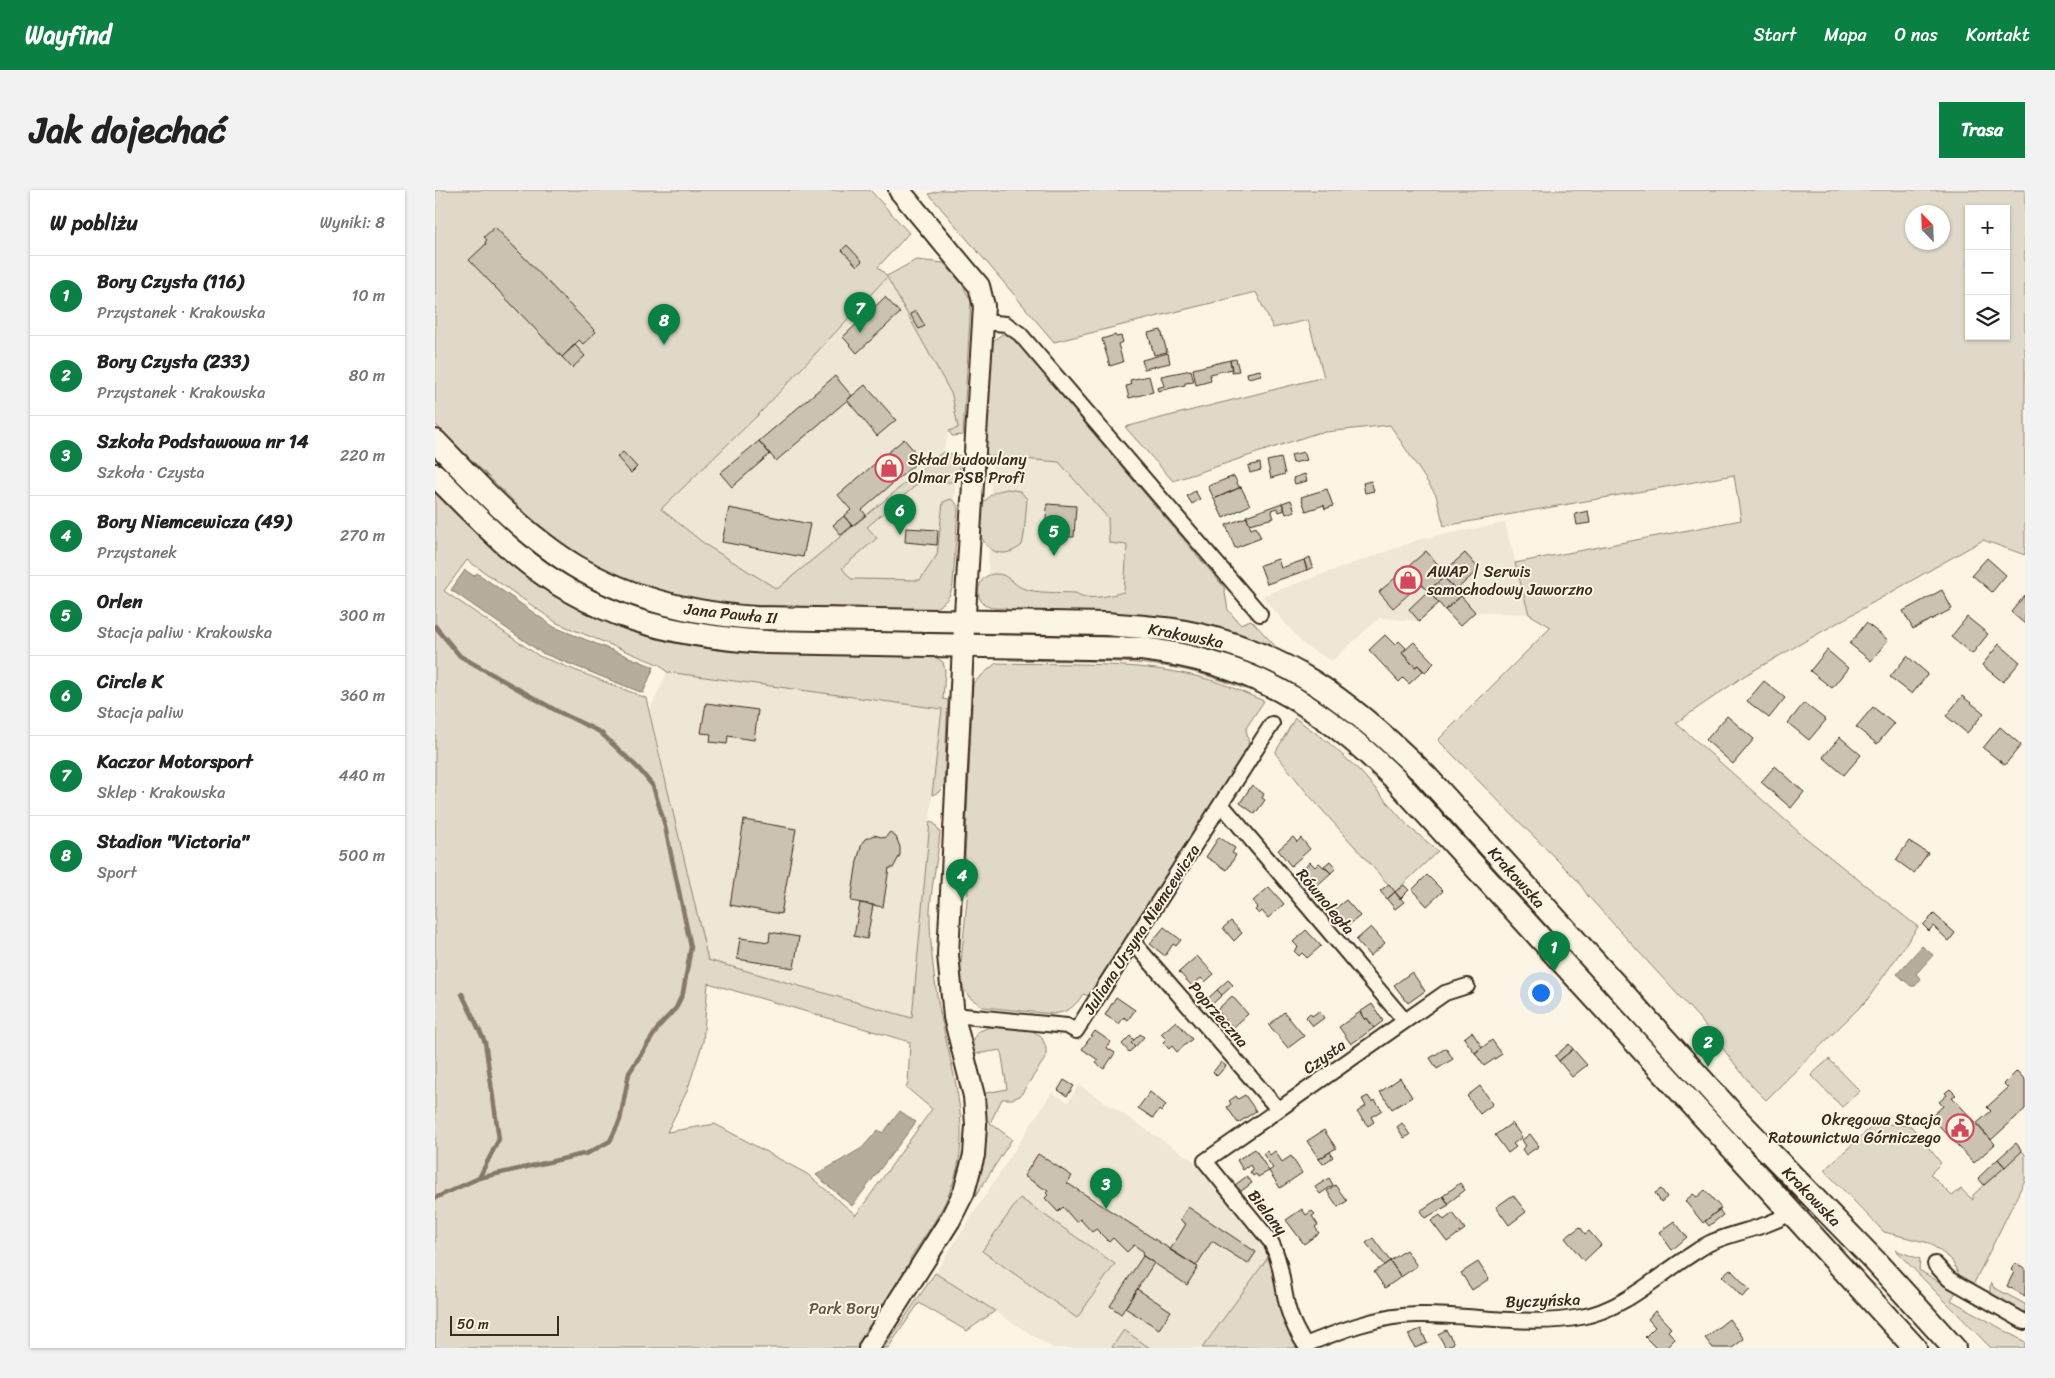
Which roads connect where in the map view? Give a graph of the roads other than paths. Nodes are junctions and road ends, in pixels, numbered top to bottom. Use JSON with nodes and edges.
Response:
{"nodes":[{"id":1,"x":899,"y":190,"type":"edge"},
{"id":2,"x":983,"y":322,"type":"junction"},
{"id":3,"x":435,"y":441,"type":"edge"},
{"id":4,"x":435,"y":475,"type":"edge"},
{"id":5,"x":1260,"y":614,"type":"dead end"},
{"id":6,"x":964,"y":622,"type":"junction"},
{"id":7,"x":963,"y":646,"type":"junction"},
{"id":8,"x":1273,"y":724,"type":"dead end"},
{"id":9,"x":1221,"y":804,"type":"junction"},
{"id":10,"x":1133,"y":942,"type":"junction"},
{"id":11,"x":1467,"y":986,"type":"dead end"},
{"id":12,"x":955,"y":1017,"type":"junction"},
{"id":13,"x":1405,"y":1021,"type":"junction"},
{"id":14,"x":1278,"y":1109,"type":"junction"},
{"id":15,"x":1205,"y":1162,"type":"joint"},
{"id":16,"x":1790,"y":1213,"type":"junction"},
{"id":17,"x":1935,"y":1264,"type":"dead end"},
{"id":18,"x":2025,"y":1322,"type":"edge"},
{"id":19,"x":1306,"y":1346,"type":"edge"},
{"id":20,"x":869,"y":1348,"type":"edge"},
{"id":21,"x":1915,"y":1348,"type":"edge"},
{"id":22,"x":1954,"y":1348,"type":"edge"}],
"edges":[{"from":1,"to":2,"type":"street"},
{"from":2,"to":5,"type":"street"},
{"from":2,"to":6,"type":"street"},
{"from":3,"to":6,"type":"main road","name":"Jana Pawła II"},
{"from":4,"to":7,"type":"main road","name":"Jana Pawła II"},
{"from":6,"to":7,"type":"street"},
{"from":6,"to":22,"type":"main road","name":"Krakowska"},
{"from":7,"to":12,"type":"street"},
{"from":7,"to":16,"type":"main road","name":"Krakowska"},
{"from":8,"to":9,"type":"street","name":"Juliana Ursyna Niemcewicza"},
{"from":9,"to":10,"type":"street","name":"Juliana Ursyna Niemcewicza"},
{"from":9,"to":13,"type":"street","name":"Równoległa"},
{"from":10,"to":12,"type":"street","name":"Juliana Ursyna Niemcewicza"},
{"from":10,"to":14,"type":"street","name":"Poprzeczna"},
{"from":11,"to":13,"type":"street","name":"Czysta"},
{"from":12,"to":20,"type":"street"},
{"from":13,"to":14,"type":"street","name":"Czysta"},
{"from":14,"to":15,"type":"street","name":"Czysta"},
{"from":15,"to":19,"type":"street","name":"Bielany"},
{"from":16,"to":19,"type":"street","name":"Byczyńska"},
{"from":16,"to":21,"type":"main road","name":"Krakowska"},
{"from":17,"to":18,"type":"street"}]}
